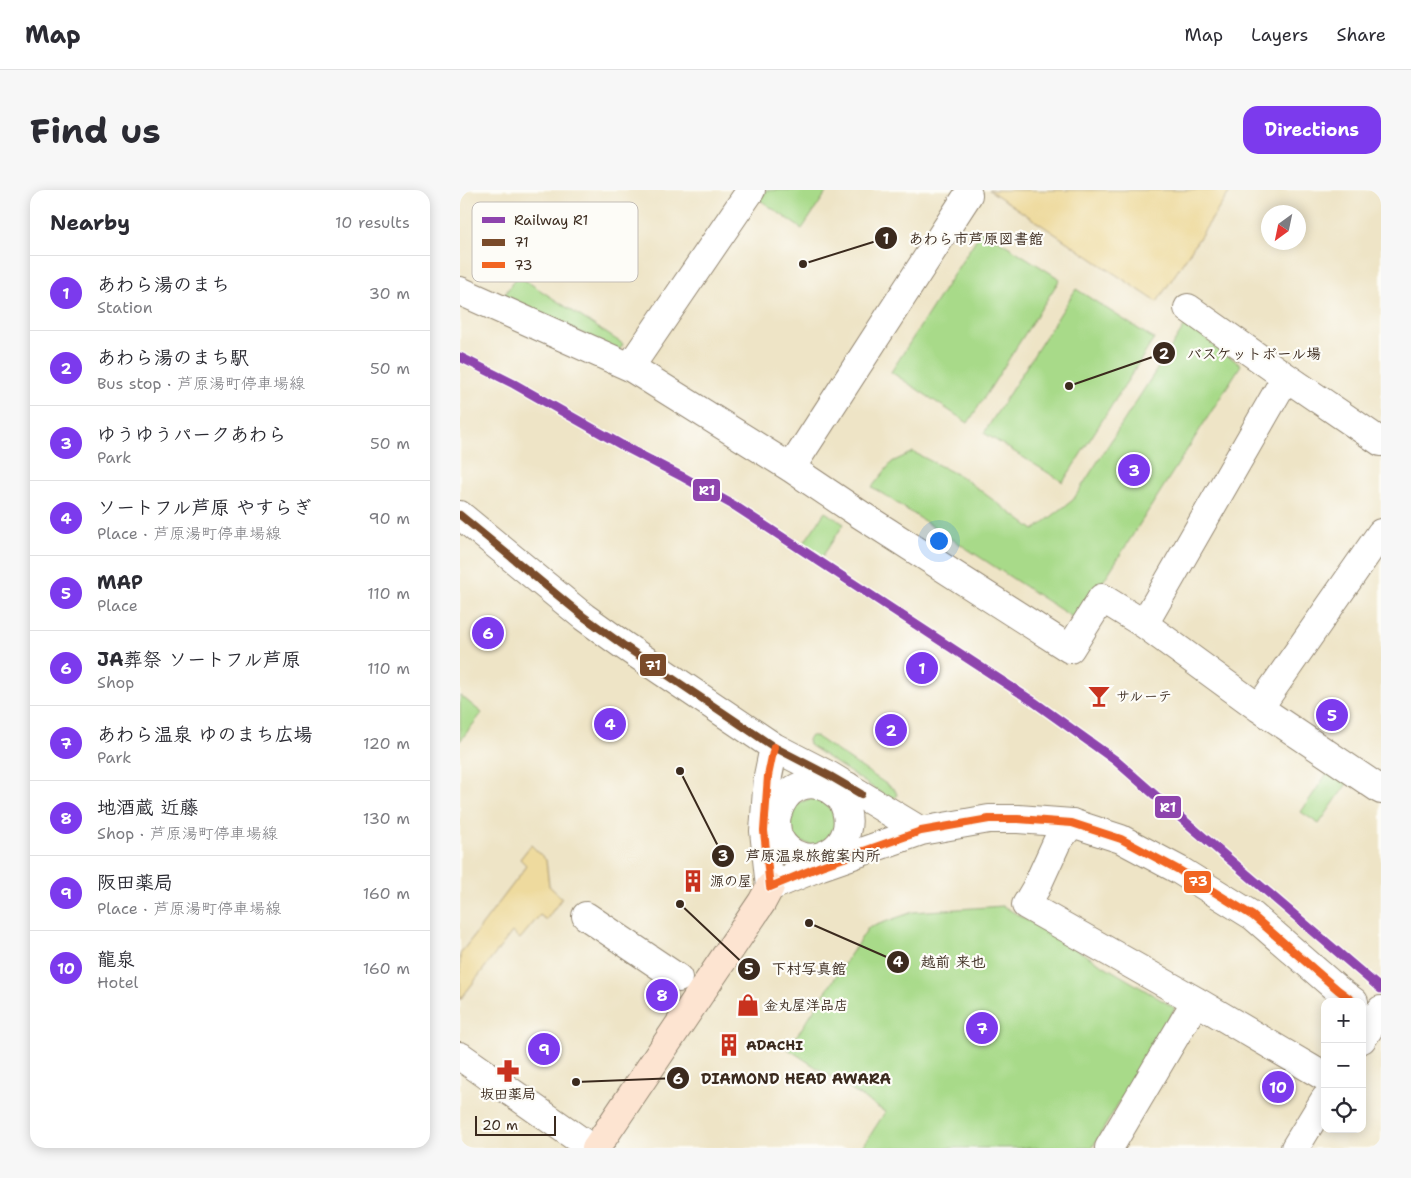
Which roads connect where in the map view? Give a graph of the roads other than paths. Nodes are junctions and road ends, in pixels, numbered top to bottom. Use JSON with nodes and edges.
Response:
{"nodes":[{"id":1,"x":750,"y":190,"type":"edge"},
{"id":2,"x":968,"y":195,"type":"dead end"},
{"id":3,"x":460,"y":291,"type":"edge"},
{"id":4,"x":1188,"y":308,"type":"dead end"},
{"id":5,"x":630,"y":367,"type":"junction"},
{"id":6,"x":1286,"y":377,"type":"junction"},
{"id":7,"x":1381,"y":442,"type":"edge"},
{"id":8,"x":792,"y":468,"type":"junction"},
{"id":9,"x":460,"y":515,"type":"edge"},
{"id":10,"x":1381,"y":533,"type":"edge"},
{"id":11,"x":1144,"y":624,"type":"junction"},
{"id":12,"x":1259,"y":708,"type":"junction"},
{"id":13,"x":774,"y":747,"type":"junction"},
{"id":14,"x":832,"y":786,"type":"junction"},
{"id":15,"x":1381,"y":790,"type":"edge"},
{"id":16,"x":771,"y":818,"type":"junction"},
{"id":17,"x":1072,"y":823,"type":"junction"},
{"id":18,"x":921,"y":831,"type":"junction"},
{"id":19,"x":831,"y":858,"type":"junction"},
{"id":20,"x":770,"y":887,"type":"junction"},
{"id":21,"x":586,"y":916,"type":"dead end"},
{"id":22,"x":678,"y":978,"type":"dead end"},
{"id":23,"x":1349,"y":998,"type":"edge"},
{"id":24,"x":1196,"y":1002,"type":"junction"},
{"id":25,"x":463,"y":1065,"type":"edge"},
{"id":26,"x":1321,"y":1075,"type":"edge"},
{"id":27,"x":1321,"y":1106,"type":"edge"},
{"id":28,"x":591,"y":1148,"type":"edge"},
{"id":29,"x":596,"y":1148,"type":"edge"},
{"id":30,"x":1109,"y":1148,"type":"edge"},
{"id":31,"x":1295,"y":1148,"type":"edge"}],
"edges":[{"from":1,"to":5,"type":"street"},
{"from":2,"to":8,"type":"street"},
{"from":3,"to":5,"type":"street"},
{"from":4,"to":6,"type":"street"},
{"from":5,"to":8,"type":"street"},
{"from":6,"to":7,"type":"street"},
{"from":6,"to":11,"type":"street"},
{"from":8,"to":11,"type":"street"},
{"from":9,"to":13,"type":"street"},
{"from":10,"to":12,"type":"street"},
{"from":11,"to":12,"type":"street"},
{"from":12,"to":15,"type":"street"},
{"from":13,"to":14,"type":"street"},
{"from":13,"to":16,"type":"street"},
{"from":14,"to":16,"type":"street"},
{"from":14,"to":18,"type":"street"},
{"from":14,"to":19,"type":"street"},
{"from":16,"to":19,"type":"street"},
{"from":16,"to":20,"type":"street"},
{"from":17,"to":18,"type":"street"},
{"from":17,"to":23,"type":"street"},
{"from":17,"to":24,"type":"street"},
{"from":18,"to":19,"type":"street"},
{"from":19,"to":20,"type":"street"},
{"from":20,"to":29,"type":"main road"},
{"from":21,"to":22,"type":"street"},
{"from":24,"to":26,"type":"street"},
{"from":24,"to":30,"type":"street"},
{"from":25,"to":28,"type":"street"},
{"from":27,"to":31,"type":"street"}]}
